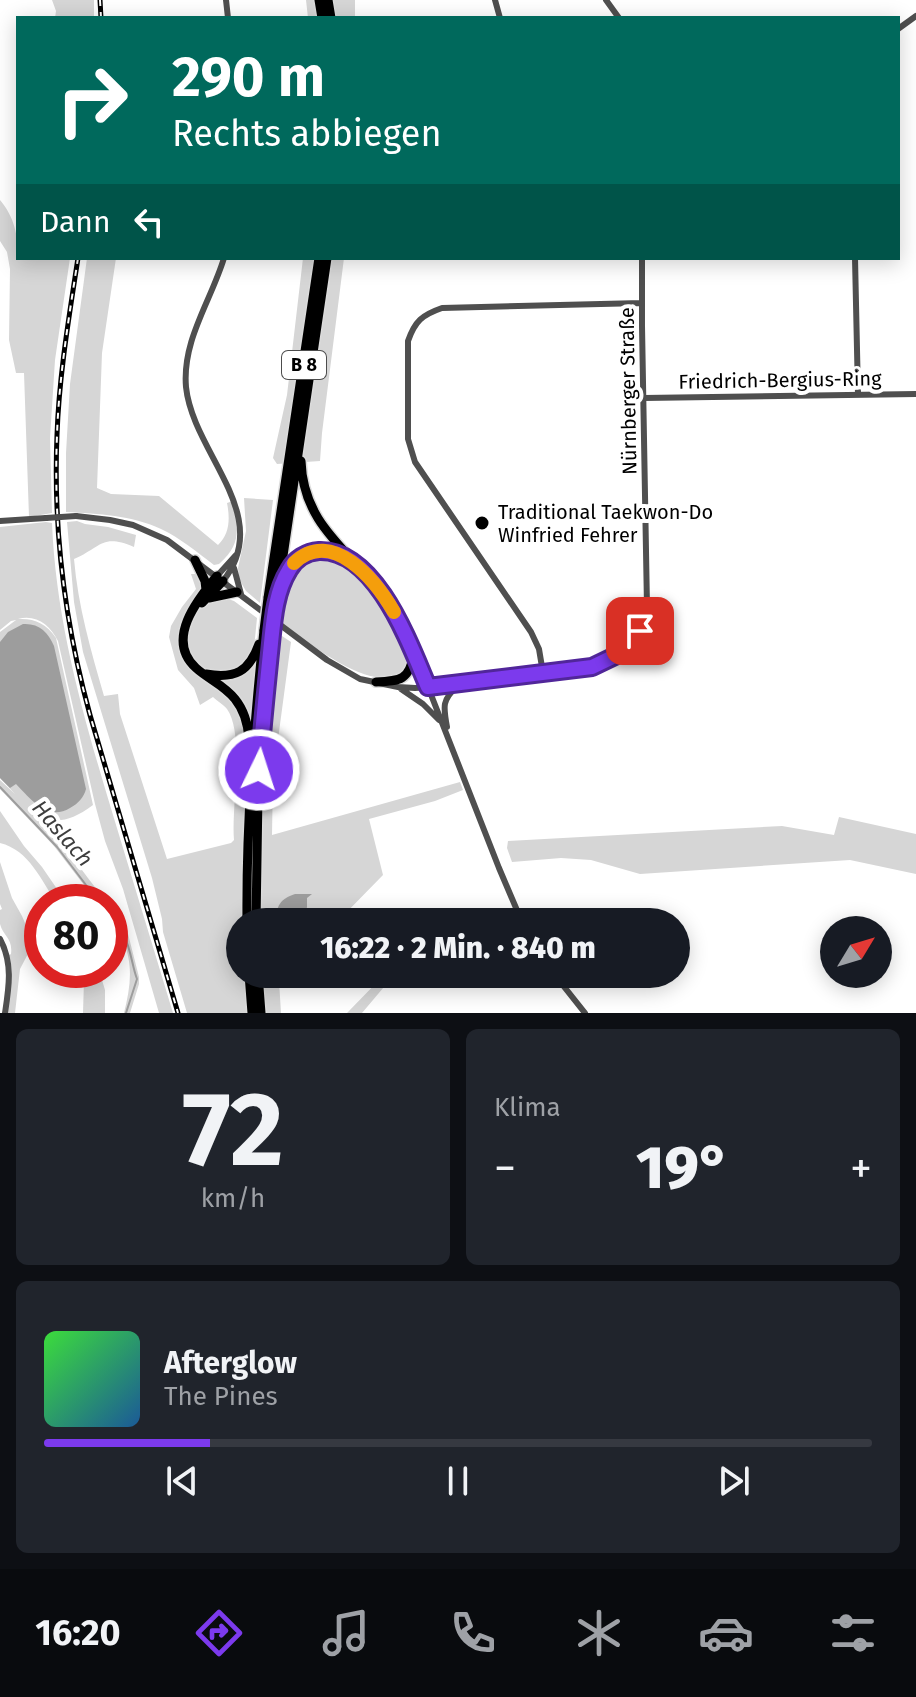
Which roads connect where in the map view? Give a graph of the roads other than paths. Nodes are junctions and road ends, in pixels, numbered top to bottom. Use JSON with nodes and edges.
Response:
{"nodes":[{"id":1,"x":223,"y":260,"type":"edge"},
{"id":2,"x":319,"y":260,"type":"edge"},
{"id":3,"x":327,"y":260,"type":"edge"},
{"id":4,"x":642,"y":260,"type":"edge"},
{"id":5,"x":855,"y":260,"type":"edge"},
{"id":6,"x":642,"y":303,"type":"junction"},
{"id":7,"x":916,"y":394,"type":"edge"},
{"id":8,"x":858,"y":395,"type":"junction"},
{"id":9,"x":644,"y":398,"type":"junction"},
{"id":10,"x":300,"y":438,"type":"junction"},
{"id":11,"x":0,"y":521,"type":"edge"},
{"id":12,"x":238,"y":552,"type":"junction"},
{"id":13,"x":195,"y":560,"type":"junction"},
{"id":14,"x":351,"y":561,"type":"junction"},
{"id":15,"x":234,"y":568,"type":"junction"},
{"id":16,"x":220,"y":579,"type":"junction"},
{"id":17,"x":239,"y":593,"type":"junction"},
{"id":18,"x":206,"y":595,"type":"junction"},
{"id":19,"x":272,"y":601,"type":"junction"},
{"id":20,"x":264,"y":630,"type":"junction"},
{"id":21,"x":414,"y":654,"type":"junction"},
{"id":22,"x":202,"y":673,"type":"junction"},
{"id":23,"x":543,"y":673,"type":"junction"},
{"id":24,"x":376,"y":682,"type":"junction"},
{"id":25,"x":458,"y":685,"type":"junction"},
{"id":26,"x":398,"y":687,"type":"junction"},
{"id":27,"x":428,"y":687,"type":"junction"},
{"id":28,"x":442,"y":724,"type":"junction"},
{"id":29,"x":450,"y":742,"type":"junction"},
{"id":30,"x":251,"y":763,"type":"junction"},
{"id":31,"x":247,"y":908,"type":"edge"},
{"id":32,"x":256,"y":908,"type":"edge"},
{"id":33,"x":516,"y":908,"type":"edge"},
{"id":34,"x":0,"y":939,"type":"edge"},
{"id":35,"x":250,"y":988,"type":"edge"},
{"id":36,"x":259,"y":988,"type":"edge"},
{"id":37,"x":565,"y":988,"type":"edge"},
{"id":38,"x":5,"y":1013,"type":"edge"},
{"id":39,"x":252,"y":1013,"type":"edge"},
{"id":40,"x":261,"y":1013,"type":"edge"},
{"id":41,"x":585,"y":1013,"type":"edge"}],
"edges":[{"from":1,"to":12,"type":"street"},
{"from":2,"to":19,"type":"highway","number":"B 8"},
{"from":3,"to":10,"type":"highway","number":"B 8"},
{"from":4,"to":6,"type":"street","name":"Nürnberger Straße"},
{"from":5,"to":8,"type":"street"},
{"from":6,"to":9,"type":"street","name":"Nürnberger Straße"},
{"from":6,"to":23,"type":"street"},
{"from":7,"to":8,"type":"street","name":"Friedrich-Bergius-Ring"},
{"from":8,"to":9,"type":"street","name":"Friedrich-Bergius-Ring"},
{"from":9,"to":23,"type":"street","name":"Nürnberger Straße"},
{"from":10,"to":14,"type":"highway"},
{"from":10,"to":19,"type":"highway","number":"B 8"},
{"from":11,"to":13,"type":"street","bridge":true},
{"from":12,"to":15,"type":"street"},
{"from":12,"to":16,"type":"street"},
{"from":13,"to":16,"type":"street"},
{"from":13,"to":18,"type":"highway"},
{"from":14,"to":19,"type":"highway"},
{"from":14,"to":21,"type":"highway"},
{"from":15,"to":16,"type":"street"},
{"from":15,"to":17,"type":"street"},
{"from":16,"to":17,"type":"street"},
{"from":16,"to":18,"type":"highway"},
{"from":17,"to":18,"type":"highway"},
{"from":17,"to":24,"type":"street"},
{"from":18,"to":22,"type":"highway"},
{"from":19,"to":20,"type":"highway","number":"B 8","bridge":true},
{"from":19,"to":32,"type":"highway","number":"B 8","bridge":true},
{"from":20,"to":22,"type":"highway"},
{"from":20,"to":30,"type":"highway","number":"B 8"},
{"from":21,"to":24,"type":"highway"},
{"from":21,"to":27,"type":"highway"},
{"from":22,"to":30,"type":"highway"},
{"from":23,"to":25,"type":"street","name":"Nürnberger Straße"},
{"from":24,"to":26,"type":"street"},
{"from":25,"to":27,"type":"street","name":"Nürnberger Straße"},
{"from":25,"to":29,"type":"street"},
{"from":26,"to":27,"type":"street","name":"Nürnberger Straße"},
{"from":26,"to":28,"type":"street"},
{"from":27,"to":28,"type":"street"},
{"from":28,"to":29,"type":"street"},
{"from":29,"to":33,"type":"street"},
{"from":30,"to":31,"type":"highway","number":"B 8"},
{"from":34,"to":38,"type":"street"},
{"from":35,"to":39,"type":"highway"},
{"from":36,"to":40,"type":"highway"},
{"from":37,"to":41,"type":"street"}]}
